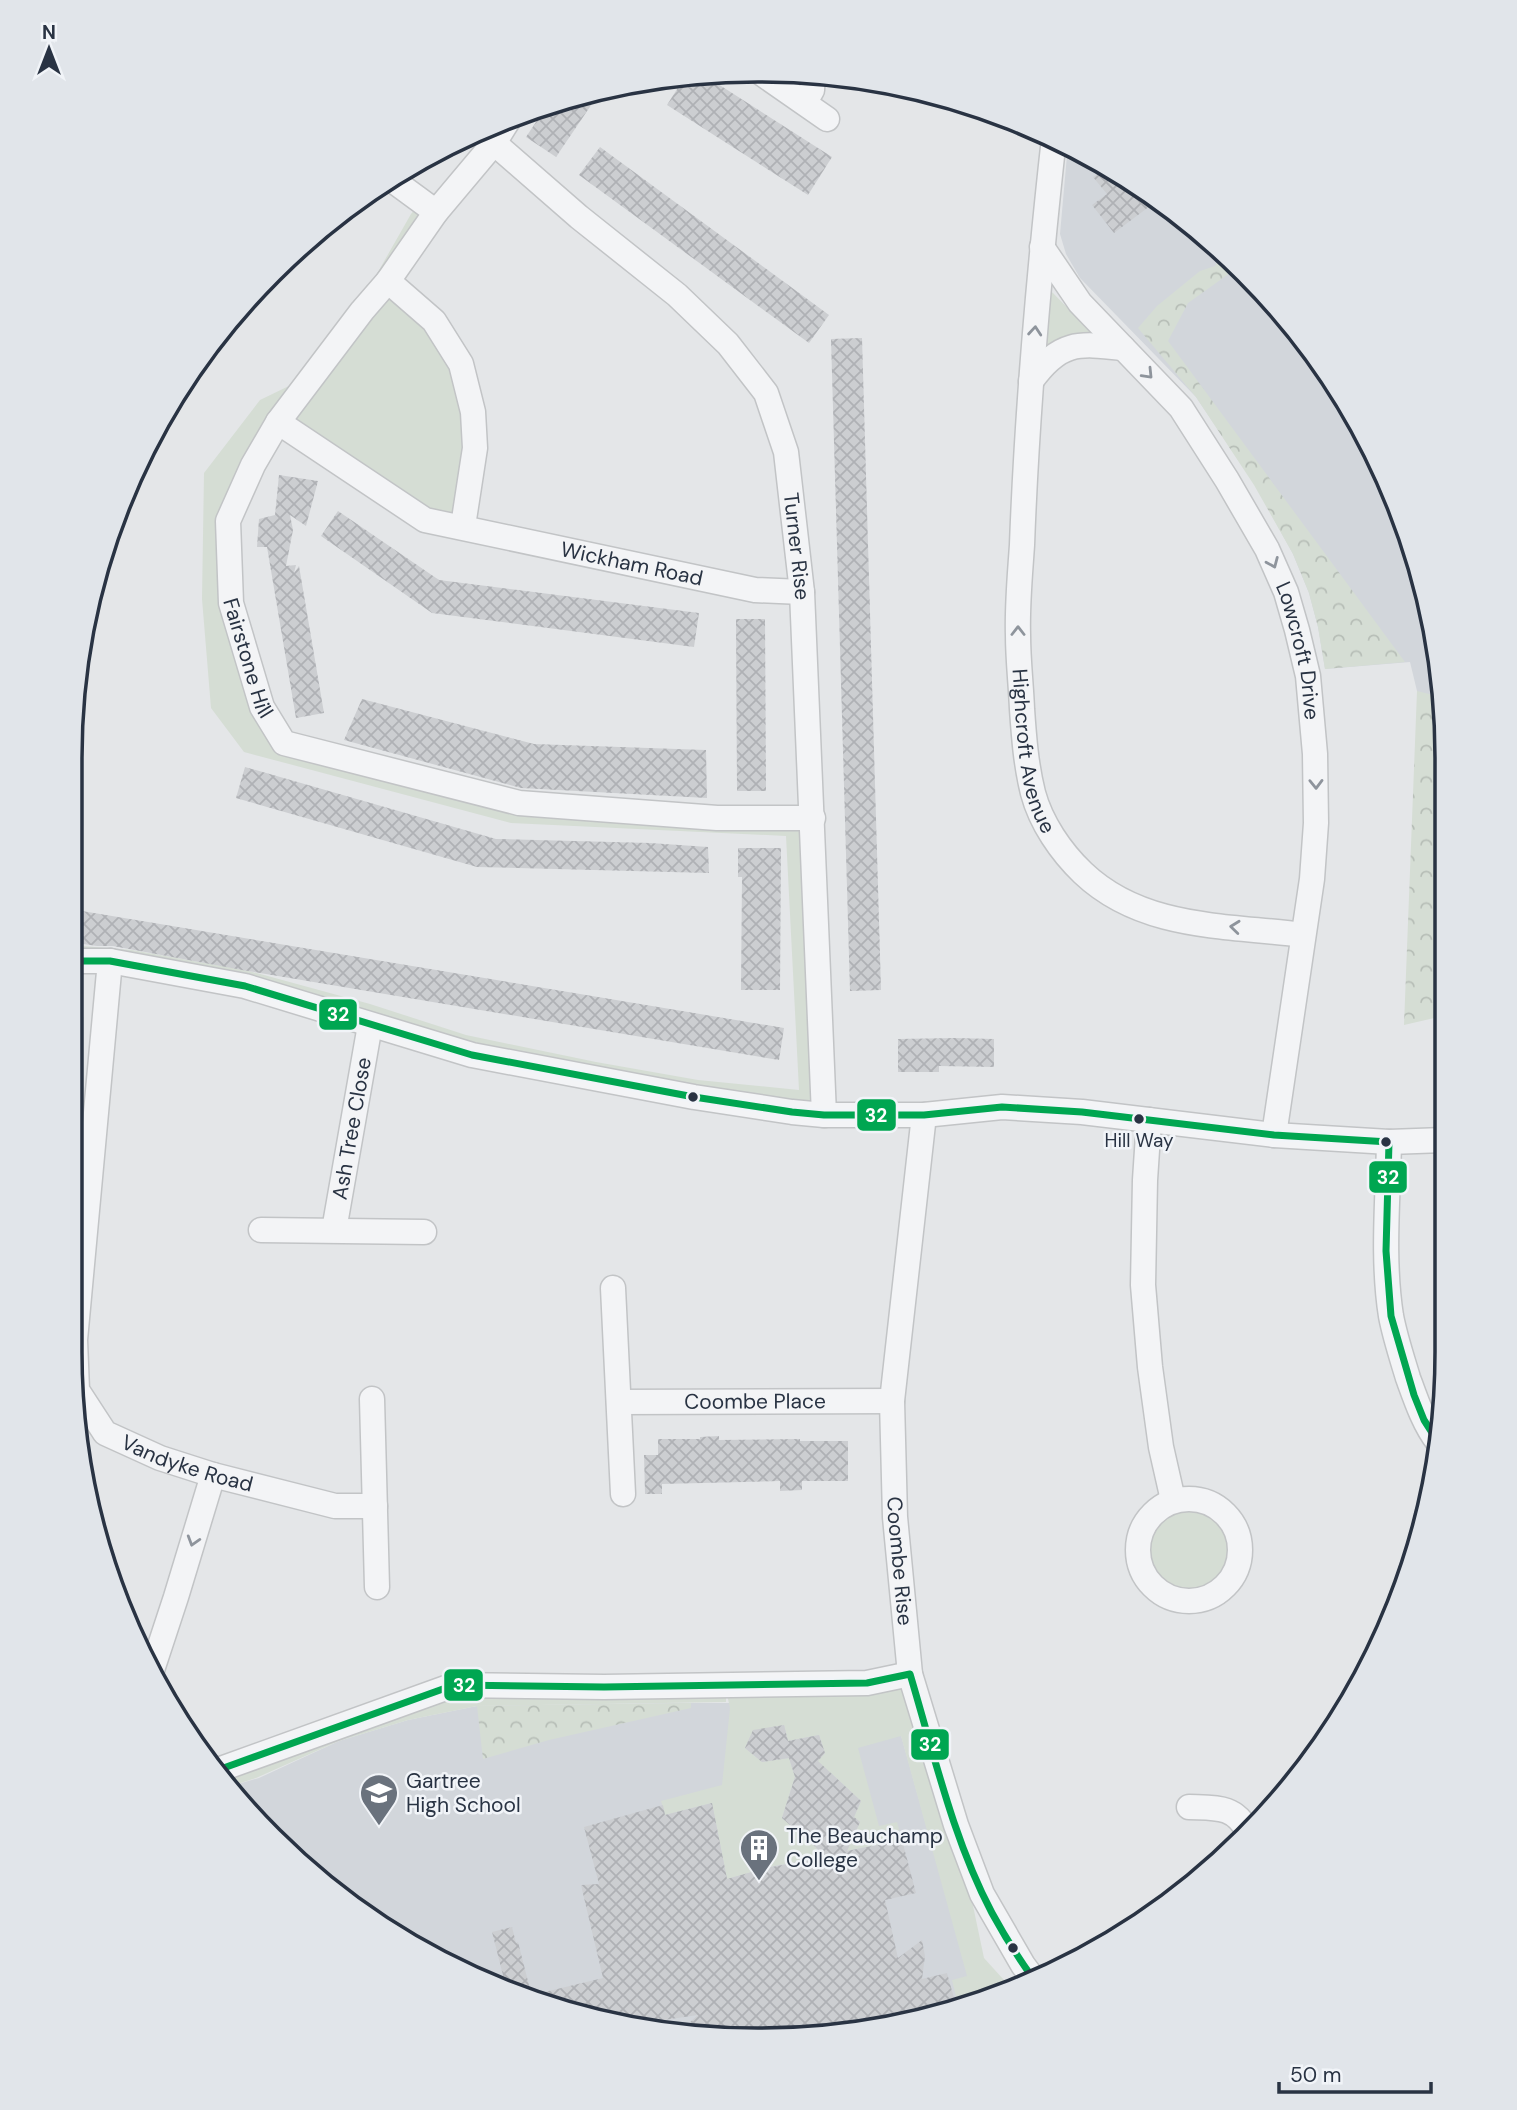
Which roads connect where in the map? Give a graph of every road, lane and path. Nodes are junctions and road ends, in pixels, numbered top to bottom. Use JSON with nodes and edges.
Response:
{"nodes":[{"id":1,"x":776,"y":83,"type":"edge"},
{"id":2,"x":812,"y":85,"type":"edge"},
{"id":3,"x":805,"y":102,"type":"junction"},
{"id":4,"x":827,"y":120,"type":"dead end"},
{"id":5,"x":499,"y":134,"type":"edge"},
{"id":6,"x":494,"y":143,"type":"junction"},
{"id":7,"x":1053,"y":150,"type":"edge"},
{"id":8,"x":400,"y":186,"type":"edge"},
{"id":9,"x":436,"y":212,"type":"junction"},
{"id":10,"x":1042,"y":247,"type":"junction"},
{"id":11,"x":388,"y":281,"type":"junction"},
{"id":12,"x":1123,"y":348,"type":"junction"},
{"id":13,"x":1031,"y":381,"type":"junction"},
{"id":14,"x":278,"y":422,"type":"junction"},
{"id":15,"x":463,"y":526,"type":"junction"},
{"id":16,"x":802,"y":592,"type":"junction"},
{"id":17,"x":813,"y":818,"type":"junction"},
{"id":18,"x":1303,"y":935,"type":"junction"},
{"id":19,"x":82,"y":961,"type":"edge"},
{"id":20,"x":110,"y":961,"type":"junction"},
{"id":21,"x":370,"y":1025,"type":"junction"},
{"id":22,"x":824,"y":1115,"type":"junction"},
{"id":23,"x":924,"y":1115,"type":"junction"},
{"id":24,"x":1149,"y":1121,"type":"junction"},
{"id":25,"x":1274,"y":1135,"type":"junction"},
{"id":26,"x":1435,"y":1140,"type":"edge"},
{"id":27,"x":1389,"y":1142,"type":"junction"},
{"id":28,"x":261,"y":1230,"type":"dead end"},
{"id":29,"x":334,"y":1230,"type":"junction"},
{"id":30,"x":424,"y":1232,"type":"dead end"},
{"id":31,"x":82,"y":1264,"type":"edge"},
{"id":32,"x":612,"y":1288,"type":"dead end"},
{"id":33,"x":372,"y":1399,"type":"dead end"},
{"id":34,"x":892,"y":1401,"type":"junction"},
{"id":35,"x":85,"y":1402,"type":"edge"},
{"id":36,"x":619,"y":1402,"type":"junction"},
{"id":37,"x":1430,"y":1431,"type":"edge"},
{"id":38,"x":213,"y":1475,"type":"junction"},
{"id":39,"x":623,"y":1494,"type":"dead end"},
{"id":40,"x":1173,"y":1500,"type":"junction"},
{"id":41,"x":375,"y":1506,"type":"junction"},
{"id":42,"x":377,"y":1587,"type":"dead end"},
{"id":43,"x":156,"y":1658,"type":"edge"},
{"id":44,"x":910,"y":1674,"type":"junction"},
{"id":45,"x":226,"y":1767,"type":"edge"},
{"id":46,"x":1189,"y":1807,"type":"dead end"},
{"id":47,"x":1242,"y":1824,"type":"edge"},
{"id":48,"x":1028,"y":1971,"type":"edge"}],
"edges":[{"from":1,"to":3,"type":"street"},
{"from":2,"to":3,"type":"street"},
{"from":3,"to":4,"type":"street"},
{"from":5,"to":6,"type":"street","name":"Fairstone Hill"},
{"from":6,"to":9,"type":"street","name":"Fairstone Hill"},
{"from":6,"to":16,"type":"street","name":"Turner Rise"},
{"from":7,"to":10,"type":"street","name":"Highcroft Avenue"},
{"from":8,"to":9,"type":"street"},
{"from":9,"to":11,"type":"street","name":"Fairstone Hill"},
{"from":10,"to":12,"type":"street","name":"Lowcroft Drive"},
{"from":13,"to":10,"type":"street","name":"Highcroft Avenue","one_way":true},
{"from":11,"to":14,"type":"street","name":"Fairstone Hill"},
{"from":11,"to":15,"type":"street"},
{"from":12,"to":13,"type":"street"},
{"from":12,"to":18,"type":"street","name":"Lowcroft Drive","one_way":true},
{"from":18,"to":13,"type":"street","name":"Highcroft Avenue","one_way":true},
{"from":14,"to":15,"type":"street","name":"Wickham Road"},
{"from":14,"to":17,"type":"street","name":"Fairstone Hill"},
{"from":15,"to":16,"type":"street","name":"Wickham Road"},
{"from":16,"to":17,"type":"street","name":"Turner Rise"},
{"from":17,"to":22,"type":"street","name":"Turner Rise"},
{"from":18,"to":25,"type":"street","name":"Lowcroft Drive"},
{"from":19,"to":20,"type":"street"},
{"from":20,"to":21,"type":"street"},
{"from":20,"to":31,"type":"street","name":"Vandyke Road"},
{"from":21,"to":22,"type":"street"},
{"from":21,"to":29,"type":"street","name":"Ash Tree Close"},
{"from":22,"to":23,"type":"street"},
{"from":23,"to":24,"type":"street"},
{"from":23,"to":34,"type":"street","name":"Coombe Rise"},
{"from":24,"to":25,"type":"street"},
{"from":24,"to":40,"type":"street"},
{"from":25,"to":27,"type":"street"},
{"from":26,"to":27,"type":"street"},
{"from":27,"to":37,"type":"street"},
{"from":28,"to":29,"type":"street","name":"Ash Tree Close"},
{"from":29,"to":30,"type":"street","name":"Ash Tree Close"},
{"from":32,"to":36,"type":"street"},
{"from":33,"to":41,"type":"street"},
{"from":34,"to":36,"type":"street","name":"Coombe Place"},
{"from":34,"to":44,"type":"street","name":"Coombe Rise"},
{"from":35,"to":38,"type":"street","name":"Vandyke Road"},
{"from":36,"to":39,"type":"street"},
{"from":38,"to":41,"type":"street","name":"Vandyke Road"},
{"from":38,"to":43,"type":"street","one_way":true},
{"from":40,"to":40,"type":"street"},
{"from":41,"to":42,"type":"street"},
{"from":44,"to":45,"type":"street"},
{"from":44,"to":48,"type":"street","name":"Coombe Rise"},
{"from":46,"to":47,"type":"street"}]}
